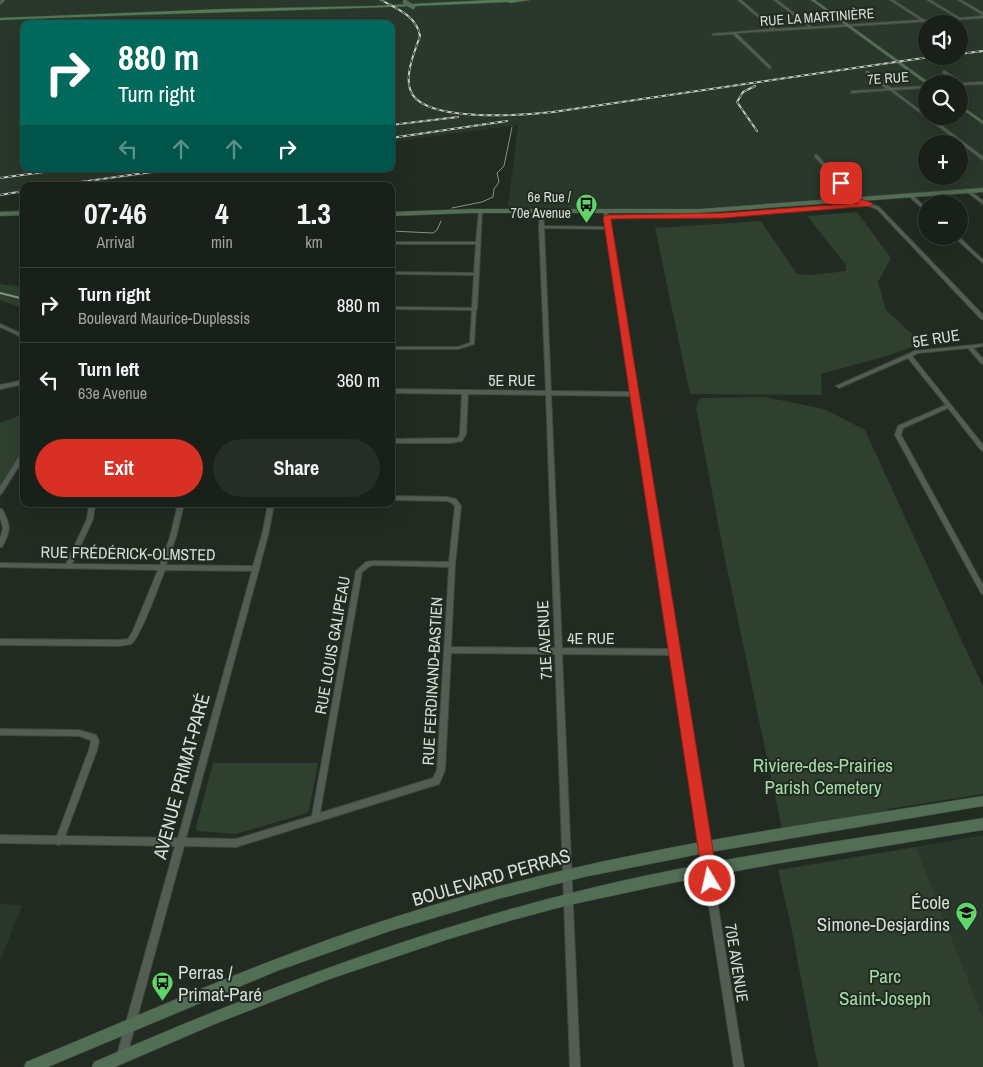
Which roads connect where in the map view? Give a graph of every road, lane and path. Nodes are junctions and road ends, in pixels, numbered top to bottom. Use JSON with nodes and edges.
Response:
{"nodes":[{"id":1,"x":414,"y":0,"type":"edge"},
{"id":2,"x":481,"y":0,"type":"edge"},
{"id":3,"x":515,"y":0,"type":"edge"},
{"id":4,"x":528,"y":0,"type":"edge"},
{"id":5,"x":739,"y":0,"type":"edge"},
{"id":6,"x":776,"y":0,"type":"edge"},
{"id":7,"x":813,"y":0,"type":"edge"},
{"id":8,"x":891,"y":0,"type":"edge"},
{"id":9,"x":928,"y":0,"type":"edge"},
{"id":10,"x":959,"y":0,"type":"edge"},
{"id":11,"x":403,"y":1,"type":"edge"},
{"id":12,"x":415,"y":8,"type":"junction"},
{"id":13,"x":224,"y":9,"type":"junction"},
{"id":14,"x":954,"y":15,"type":"edge"},
{"id":15,"x":983,"y":15,"type":"edge"},
{"id":16,"x":918,"y":17,"type":"edge"},
{"id":17,"x":968,"y":17,"type":"edge"},
{"id":18,"x":0,"y":18,"type":"edge"},
{"id":19,"x":918,"y":20,"type":"edge"},
{"id":20,"x":847,"y":25,"type":"junction"},
{"id":21,"x":811,"y":27,"type":"junction"},
{"id":22,"x":774,"y":30,"type":"junction"},
{"id":23,"x":734,"y":33,"type":"junction"},
{"id":24,"x":713,"y":34,"type":"dead end"},
{"id":25,"x":770,"y":68,"type":"dead end"},
{"id":26,"x":867,"y":72,"type":"dead end"},
{"id":27,"x":944,"y":72,"type":"dead end"},
{"id":28,"x":949,"y":75,"type":"edge"},
{"id":29,"x":918,"y":76,"type":"edge"},
{"id":30,"x":983,"y":82,"type":"edge"},
{"id":31,"x":918,"y":84,"type":"edge"},
{"id":32,"x":968,"y":84,"type":"edge"},
{"id":33,"x":918,"y":86,"type":"edge"},
{"id":34,"x":914,"y":87,"type":"junction"},
{"id":35,"x":891,"y":89,"type":"junction"},
{"id":36,"x":852,"y":92,"type":"dead end"},
{"id":37,"x":918,"y":110,"type":"edge"},
{"id":38,"x":968,"y":112,"type":"edge"},
{"id":39,"x":983,"y":123,"type":"edge"},
{"id":40,"x":938,"y":125,"type":"edge"},
{"id":41,"x":816,"y":156,"type":"dead end"},
{"id":42,"x":983,"y":159,"type":"edge"},
{"id":43,"x":983,"y":190,"type":"edge"},
{"id":44,"x":968,"y":191,"type":"junction"},
{"id":45,"x":983,"y":195,"type":"edge"},
{"id":46,"x":974,"y":196,"type":"junction"},
{"id":47,"x":913,"y":198,"type":"junction"},
{"id":48,"x":856,"y":200,"type":"junction"},
{"id":49,"x":918,"y":203,"type":"edge"},
{"id":50,"x":983,"y":203,"type":"edge"},
{"id":51,"x":869,"y":204,"type":"junction"},
{"id":52,"x":20,"y":213,"type":"edge"},
{"id":53,"x":0,"y":214,"type":"edge"},
{"id":54,"x":480,"y":214,"type":"junction"},
{"id":55,"x":541,"y":214,"type":"junction"},
{"id":56,"x":701,"y":214,"type":"junction"},
{"id":57,"x":395,"y":215,"type":"edge"},
{"id":58,"x":606,"y":215,"type":"junction"},
{"id":59,"x":540,"y":227,"type":"junction"},
{"id":60,"x":609,"y":228,"type":"junction"},
{"id":61,"x":395,"y":242,"type":"edge"},
{"id":62,"x":478,"y":243,"type":"junction"},
{"id":63,"x":965,"y":245,"type":"edge"},
{"id":64,"x":983,"y":262,"type":"edge"},
{"id":65,"x":395,"y":273,"type":"edge"},
{"id":66,"x":477,"y":274,"type":"junction"},
{"id":67,"x":395,"y":308,"type":"edge"},
{"id":68,"x":475,"y":309,"type":"junction"},
{"id":69,"x":983,"y":318,"type":"edge"},
{"id":70,"x":0,"y":325,"type":"edge"},
{"id":71,"x":6,"y":328,"type":"junction"},
{"id":72,"x":0,"y":332,"type":"edge"},
{"id":73,"x":20,"y":335,"type":"edge"},
{"id":74,"x":983,"y":344,"type":"edge"},
{"id":75,"x":969,"y":346,"type":"junction"},
{"id":76,"x":395,"y":348,"type":"edge"},
{"id":77,"x":909,"y":355,"type":"junction"},
{"id":78,"x":983,"y":362,"type":"edge"},
{"id":79,"x":20,"y":383,"type":"edge"},
{"id":80,"x":840,"y":386,"type":"dead end"},
{"id":81,"x":0,"y":387,"type":"edge"},
{"id":82,"x":395,"y":391,"type":"edge"},
{"id":83,"x":465,"y":393,"type":"junction"},
{"id":84,"x":547,"y":393,"type":"junction"},
{"id":85,"x":634,"y":394,"type":"junction"},
{"id":86,"x":948,"y":406,"type":"junction"},
{"id":87,"x":395,"y":441,"type":"edge"},
{"id":88,"x":983,"y":449,"type":"edge"},
{"id":89,"x":20,"y":460,"type":"edge"},
{"id":90,"x":0,"y":492,"type":"edge"},
{"id":91,"x":395,"y":498,"type":"edge"},
{"id":92,"x":92,"y":507,"type":"edge"},
{"id":93,"x":180,"y":507,"type":"edge"},
{"id":94,"x":270,"y":507,"type":"edge"},
{"id":95,"x":0,"y":511,"type":"edge"},
{"id":96,"x":0,"y":544,"type":"edge"},
{"id":97,"x":0,"y":565,"type":"edge"},
{"id":98,"x":452,"y":565,"type":"junction"},
{"id":99,"x":68,"y":566,"type":"junction"},
{"id":100,"x":162,"y":568,"type":"junction"},
{"id":101,"x":256,"y":569,"type":"junction"},
{"id":102,"x":983,"y":591,"type":"edge"},
{"id":103,"x":0,"y":642,"type":"edge"},
{"id":104,"x":449,"y":650,"type":"junction"},
{"id":105,"x":558,"y":652,"type":"junction"},
{"id":106,"x":673,"y":652,"type":"junction"},
{"id":107,"x":0,"y":732,"type":"edge"},
{"id":108,"x":983,"y":801,"type":"edge"},
{"id":109,"x":315,"y":819,"type":"junction"},
{"id":110,"x":983,"y":824,"type":"edge"},
{"id":111,"x":0,"y":839,"type":"edge"},
{"id":112,"x":59,"y":840,"type":"junction"},
{"id":113,"x":180,"y":842,"type":"junction"},
{"id":114,"x":705,"y":847,"type":"junction"},
{"id":115,"x":709,"y":869,"type":"junction"},
{"id":116,"x":568,"y":874,"type":"junction"},
{"id":117,"x":568,"y":899,"type":"junction"},
{"id":118,"x":130,"y":1025,"type":"junction"},
{"id":119,"x":122,"y":1056,"type":"junction"},
{"id":120,"x":31,"y":1067,"type":"edge"},
{"id":121,"x":99,"y":1067,"type":"edge"},
{"id":122,"x":575,"y":1067,"type":"edge"},
{"id":123,"x":739,"y":1067,"type":"edge"}],
"edges":[{"from":1,"to":11,"type":"main road"},
{"from":2,"to":13,"type":"main road"},
{"from":3,"to":13,"type":"main road"},
{"from":4,"to":12,"type":"main road"},
{"from":5,"to":22,"type":"street"},
{"from":6,"to":21,"type":"street"},
{"from":7,"to":20,"type":"street"},
{"from":8,"to":16,"type":"street"},
{"from":9,"to":14,"type":"street"},
{"from":10,"to":15,"type":"street"},
{"from":11,"to":12,"type":"street","bridge":true},
{"from":11,"to":13,"type":"main road"},
{"from":12,"to":13,"type":"main road"},
{"from":13,"to":18,"type":"main road"},
{"from":13,"to":18,"type":"main road"},
{"from":15,"to":17,"type":"street","name":"RUE LA MARTINIÈRE"},
{"from":19,"to":20,"type":"street","name":"RUE LA MARTINIÈRE"},
{"from":20,"to":21,"type":"street","name":"RUE LA MARTINIÈRE"},
{"from":20,"to":29,"type":"street"},
{"from":21,"to":22,"type":"street","name":"RUE LA MARTINIÈRE"},
{"from":22,"to":23,"type":"street","name":"RUE LA MARTINIÈRE"},
{"from":23,"to":24,"type":"street","name":"RUE LA MARTINIÈRE"},
{"from":23,"to":25,"type":"street"},
{"from":26,"to":35,"type":"street"},
{"from":27,"to":28,"type":"street"},
{"from":30,"to":32,"type":"street"},
{"from":31,"to":34,"type":"street"},
{"from":33,"to":34,"type":"street","name":"7E RUE"},
{"from":34,"to":35,"type":"street","name":"7E RUE"},
{"from":35,"to":36,"type":"street","name":"7E RUE"},
{"from":35,"to":37,"type":"street"},
{"from":38,"to":39,"type":"street"},
{"from":40,"to":42,"type":"street"},
{"from":41,"to":48,"type":"street"},
{"from":43,"to":44,"type":"street"},
{"from":44,"to":46,"type":"street"},
{"from":44,"to":47,"type":"street"},
{"from":45,"to":46,"type":"street"},
{"from":46,"to":47,"type":"street"},
{"from":46,"to":50,"type":"street"},
{"from":47,"to":48,"type":"street"},
{"from":47,"to":49,"type":"street"},
{"from":47,"to":51,"type":"street"},
{"from":48,"to":51,"type":"street"},
{"from":48,"to":56,"type":"street"},
{"from":51,"to":56,"type":"street"},
{"from":51,"to":69,"type":"street"},
{"from":52,"to":53,"type":"street"},
{"from":54,"to":55,"type":"street"},
{"from":54,"to":57,"type":"street"},
{"from":54,"to":62,"type":"street"},
{"from":55,"to":58,"type":"street"},
{"from":55,"to":59,"type":"street","name":"71E AVENUE"},
{"from":56,"to":58,"type":"street"},
{"from":58,"to":60,"type":"street","name":"70E AVENUE"},
{"from":59,"to":60,"type":"street"},
{"from":59,"to":84,"type":"street","name":"71E AVENUE"},
{"from":60,"to":85,"type":"street","name":"70E AVENUE"},
{"from":61,"to":62,"type":"street"},
{"from":62,"to":66,"type":"street"},
{"from":63,"to":64,"type":"street"},
{"from":65,"to":66,"type":"street"},
{"from":66,"to":68,"type":"street"},
{"from":67,"to":68,"type":"street"},
{"from":68,"to":76,"type":"street"},
{"from":70,"to":71,"type":"street"},
{"from":71,"to":72,"type":"street"},
{"from":71,"to":73,"type":"street"},
{"from":74,"to":75,"type":"street","name":"5E RUE"},
{"from":75,"to":77,"type":"street","name":"5E RUE"},
{"from":75,"to":78,"type":"street"},
{"from":77,"to":80,"type":"street","name":"5E RUE"},
{"from":77,"to":86,"type":"street"},
{"from":79,"to":81,"type":"street"},
{"from":82,"to":83,"type":"street","name":"5E RUE"},
{"from":83,"to":84,"type":"street","name":"5E RUE"},
{"from":83,"to":87,"type":"street"},
{"from":84,"to":85,"type":"street","name":"5E RUE"},
{"from":84,"to":105,"type":"street","name":"71E AVENUE"},
{"from":85,"to":106,"type":"street","name":"70E AVENUE"},
{"from":86,"to":88,"type":"street"},
{"from":86,"to":102,"type":"street"},
{"from":89,"to":90,"type":"street"},
{"from":91,"to":98,"type":"street","name":"RUE FERDINAND-BASTIEN"},
{"from":92,"to":99,"type":"street"},
{"from":93,"to":100,"type":"street"},
{"from":94,"to":101,"type":"street","name":"AVENUE PRIMAT-PARÉ"},
{"from":95,"to":96,"type":"street"},
{"from":97,"to":99,"type":"street","name":"RUE FRÉDÉRICK-OLMSTED"},
{"from":98,"to":104,"type":"street","name":"RUE FERDINAND-BASTIEN"},
{"from":98,"to":109,"type":"street","name":"RUE LOUIS GALIPEAU"},
{"from":99,"to":100,"type":"street","name":"RUE FRÉDÉRICK-OLMSTED"},
{"from":100,"to":101,"type":"street","name":"RUE FRÉDÉRICK-OLMSTED"},
{"from":100,"to":103,"type":"street"},
{"from":101,"to":113,"type":"street","name":"AVENUE PRIMAT-PARÉ"},
{"from":104,"to":105,"type":"street","name":"4E RUE"},
{"from":104,"to":109,"type":"street","name":"RUE FERDINAND-BASTIEN"},
{"from":105,"to":106,"type":"street","name":"4E RUE"},
{"from":105,"to":116,"type":"street","name":"71E AVENUE"},
{"from":106,"to":114,"type":"street","name":"70E AVENUE"},
{"from":107,"to":112,"type":"street"},
{"from":108,"to":114,"type":"street","name":"BOULEVARD PERRAS"},
{"from":109,"to":113,"type":"street","name":"RUE FERDINAND-BASTIEN"},
{"from":110,"to":115,"type":"street"},
{"from":111,"to":112,"type":"street","name":"RUE FERDINAND-BASTIEN"},
{"from":112,"to":113,"type":"street","name":"RUE FERDINAND-BASTIEN"},
{"from":113,"to":118,"type":"street","name":"AVENUE PRIMAT-PARÉ"},
{"from":114,"to":115,"type":"street","name":"70E AVENUE"},
{"from":114,"to":116,"type":"street","name":"BOULEVARD PERRAS"},
{"from":115,"to":117,"type":"street"},
{"from":115,"to":123,"type":"street","name":"70E AVENUE"},
{"from":116,"to":117,"type":"street","name":"71E AVENUE"},
{"from":116,"to":118,"type":"street","name":"BOULEVARD PERRAS"},
{"from":117,"to":119,"type":"street"},
{"from":117,"to":122,"type":"street","name":"71E AVENUE"},
{"from":118,"to":119,"type":"street","name":"AVENUE PRIMAT-PARÉ"},
{"from":118,"to":120,"type":"street","name":"BOULEVARD PERRAS"},
{"from":119,"to":121,"type":"street"}]}
